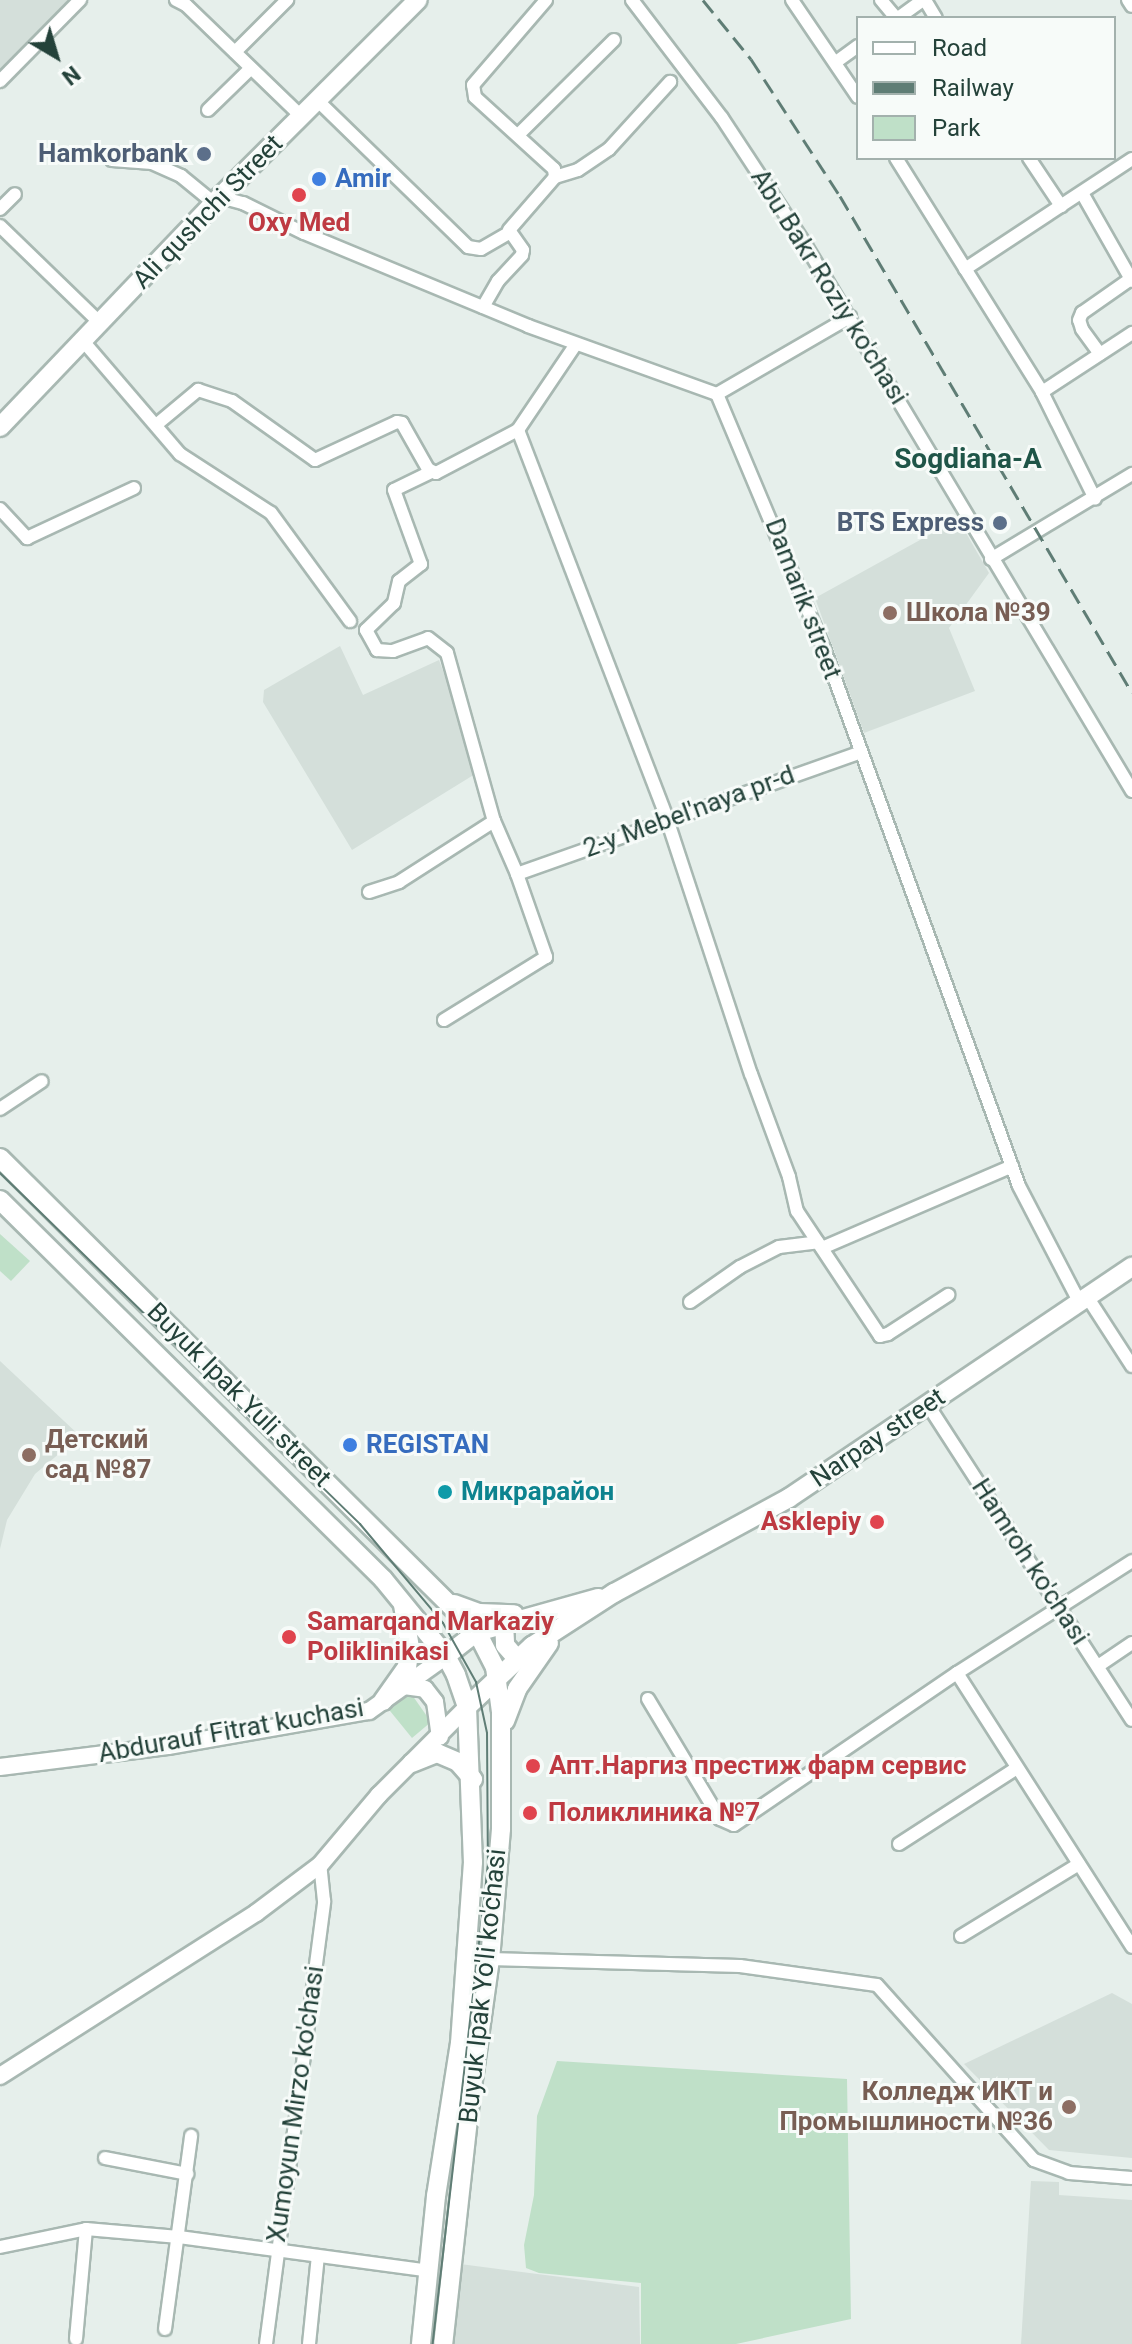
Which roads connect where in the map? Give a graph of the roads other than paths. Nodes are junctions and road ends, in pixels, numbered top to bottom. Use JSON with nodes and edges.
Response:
{"nodes":[{"id":1,"x":80,"y":0,"type":"edge"},
{"id":2,"x":287,"y":0,"type":"edge"},
{"id":3,"x":418,"y":0,"type":"edge"},
{"id":4,"x":546,"y":0,"type":"edge"},
{"id":5,"x":632,"y":0,"type":"edge"},
{"id":6,"x":792,"y":0,"type":"edge"},
{"id":7,"x":881,"y":0,"type":"edge"},
{"id":8,"x":924,"y":0,"type":"edge"},
{"id":9,"x":1128,"y":0,"type":"edge"},
{"id":10,"x":182,"y":2,"type":"edge"},
{"id":11,"x":1132,"y":6,"type":"edge"},
{"id":12,"x":895,"y":16,"type":"edge"},
{"id":13,"x":900,"y":16,"type":"edge"},
{"id":14,"x":614,"y":40,"type":"dead end"},
{"id":15,"x":856,"y":47,"type":"edge"},
{"id":16,"x":235,"y":52,"type":"junction"},
{"id":17,"x":836,"y":62,"type":"junction"},
{"id":18,"x":251,"y":68,"type":"junction"},
{"id":19,"x":0,"y":81,"type":"edge"},
{"id":20,"x":670,"y":82,"type":"dead end"},
{"id":21,"x":856,"y":94,"type":"edge"},
{"id":22,"x":317,"y":100,"type":"junction"},
{"id":23,"x":208,"y":110,"type":"dead end"},
{"id":24,"x":301,"y":116,"type":"junction"},
{"id":25,"x":518,"y":135,"type":"junction"},
{"id":26,"x":1132,"y":159,"type":"edge"},
{"id":27,"x":112,"y":160,"type":"dead end"},
{"id":28,"x":897,"y":160,"type":"edge"},
{"id":29,"x":1030,"y":160,"type":"edge"},
{"id":30,"x":555,"y":177,"type":"junction"},
{"id":31,"x":1082,"y":193,"type":"junction"},
{"id":32,"x":15,"y":194,"type":"dead end"},
{"id":33,"x":217,"y":200,"type":"junction"},
{"id":34,"x":1061,"y":206,"type":"junction"},
{"id":35,"x":0,"y":209,"type":"edge"},
{"id":36,"x":0,"y":226,"type":"edge"},
{"id":37,"x":509,"y":233,"type":"junction"},
{"id":38,"x":965,"y":269,"type":"junction"},
{"id":39,"x":1132,"y":279,"type":"edge"},
{"id":40,"x":483,"y":307,"type":"junction"},
{"id":41,"x":850,"y":317,"type":"junction"},
{"id":42,"x":100,"y":323,"type":"junction"},
{"id":43,"x":1132,"y":333,"type":"edge"},
{"id":44,"x":83,"y":341,"type":"junction"},
{"id":45,"x":576,"y":344,"type":"junction"},
{"id":46,"x":1100,"y":354,"type":"junction"},
{"id":47,"x":1042,"y":392,"type":"junction"},
{"id":48,"x":717,"y":394,"type":"junction"},
{"id":49,"x":156,"y":425,"type":"junction"},
{"id":50,"x":0,"y":427,"type":"edge"},
{"id":51,"x":518,"y":430,"type":"junction"},
{"id":52,"x":431,"y":472,"type":"junction"},
{"id":53,"x":1132,"y":474,"type":"edge"},
{"id":54,"x":134,"y":488,"type":"dead end"},
{"id":55,"x":1095,"y":499,"type":"junction"},
{"id":56,"x":0,"y":509,"type":"edge"},
{"id":57,"x":991,"y":559,"type":"junction"},
{"id":58,"x":350,"y":621,"type":"dead end"},
{"id":59,"x":861,"y":752,"type":"junction"},
{"id":60,"x":1132,"y":791,"type":"edge"},
{"id":61,"x":667,"y":819,"type":"junction"},
{"id":62,"x":494,"y":821,"type":"junction"},
{"id":63,"x":517,"y":874,"type":"junction"},
{"id":64,"x":369,"y":892,"type":"dead end"},
{"id":65,"x":444,"y":1020,"type":"dead end"},
{"id":66,"x":42,"y":1081,"type":"dead end"},
{"id":67,"x":0,"y":1109,"type":"edge"},
{"id":68,"x":0,"y":1158,"type":"edge"},
{"id":69,"x":1012,"y":1166,"type":"junction"},
{"id":70,"x":0,"y":1200,"type":"edge"},
{"id":71,"x":820,"y":1245,"type":"junction"},
{"id":72,"x":1132,"y":1267,"type":"edge"},
{"id":73,"x":948,"y":1295,"type":"dead end"},
{"id":74,"x":1084,"y":1300,"type":"junction"},
{"id":75,"x":690,"y":1302,"type":"dead end"},
{"id":76,"x":1132,"y":1366,"type":"edge"},
{"id":77,"x":928,"y":1405,"type":"junction"},
{"id":78,"x":1132,"y":1561,"type":"edge"},
{"id":79,"x":614,"y":1593,"type":"junction"},
{"id":80,"x":446,"y":1600,"type":"junction"},
{"id":81,"x":402,"y":1602,"type":"junction"},
{"id":82,"x":1061,"y":1609,"type":"junction"},
{"id":83,"x":545,"y":1611,"type":"junction"},
{"id":84,"x":504,"y":1623,"type":"junction"},
{"id":85,"x":566,"y":1625,"type":"junction"},
{"id":86,"x":477,"y":1632,"type":"junction"},
{"id":87,"x":1132,"y":1643,"type":"edge"},
{"id":88,"x":446,"y":1656,"type":"junction"},
{"id":89,"x":517,"y":1659,"type":"junction"},
{"id":90,"x":1098,"y":1666,"type":"junction"},
{"id":91,"x":957,"y":1673,"type":"junction"},
{"id":92,"x":497,"y":1678,"type":"junction"},
{"id":93,"x":404,"y":1686,"type":"junction"},
{"id":94,"x":648,"y":1699,"type":"dead end"},
{"id":95,"x":383,"y":1701,"type":"junction"},
{"id":96,"x":467,"y":1707,"type":"junction"},
{"id":97,"x":1132,"y":1720,"type":"edge"},
{"id":98,"x":501,"y":1735,"type":"junction"},
{"id":99,"x":440,"y":1737,"type":"junction"},
{"id":100,"x":412,"y":1763,"type":"junction"},
{"id":101,"x":0,"y":1767,"type":"edge"},
{"id":102,"x":1017,"y":1768,"type":"junction"},
{"id":103,"x":473,"y":1779,"type":"junction"},
{"id":104,"x":899,"y":1844,"type":"dead end"},
{"id":105,"x":1079,"y":1864,"type":"junction"},
{"id":106,"x":320,"y":1865,"type":"junction"},
{"id":107,"x":961,"y":1936,"type":"dead end"},
{"id":108,"x":1132,"y":1947,"type":"edge"},
{"id":109,"x":490,"y":1959,"type":"junction"},
{"id":110,"x":0,"y":2076,"type":"edge"},
{"id":111,"x":191,"y":2136,"type":"dead end"},
{"id":112,"x":105,"y":2158,"type":"dead end"},
{"id":113,"x":187,"y":2174,"type":"junction"},
{"id":114,"x":1132,"y":2178,"type":"edge"},
{"id":115,"x":86,"y":2229,"type":"junction"},
{"id":116,"x":179,"y":2237,"type":"junction"},
{"id":117,"x":0,"y":2247,"type":"edge"},
{"id":118,"x":276,"y":2251,"type":"junction"},
{"id":119,"x":318,"y":2256,"type":"junction"},
{"id":120,"x":430,"y":2271,"type":"junction"},
{"id":121,"x":165,"y":2329,"type":"dead end"},
{"id":122,"x":76,"y":2339,"type":"dead end"},
{"id":123,"x":266,"y":2344,"type":"edge"},
{"id":124,"x":309,"y":2344,"type":"edge"},
{"id":125,"x":421,"y":2344,"type":"edge"},
{"id":126,"x":443,"y":2344,"type":"edge"}],
"edges":[{"from":1,"to":19,"type":"street"},
{"from":2,"to":16,"type":"street"},
{"from":3,"to":22,"type":"main road","name":"Ali qushchi Street"},
{"from":4,"to":25,"type":"street"},
{"from":5,"to":41,"type":"street","name":"Abu Bakr Roziy ko'chasi"},
{"from":6,"to":17,"type":"street"},
{"from":7,"to":12,"type":"street"},
{"from":8,"to":13,"type":"street"},
{"from":9,"to":11,"type":"street"},
{"from":10,"to":16,"type":"street"},
{"from":14,"to":25,"type":"street"},
{"from":15,"to":17,"type":"street"},
{"from":16,"to":18,"type":"street"},
{"from":17,"to":21,"type":"street"},
{"from":18,"to":23,"type":"street"},
{"from":18,"to":24,"type":"street"},
{"from":20,"to":30,"type":"street"},
{"from":22,"to":24,"type":"main road","name":"Ali qushchi Street"},
{"from":22,"to":37,"type":"street"},
{"from":24,"to":33,"type":"main road","name":"Ali qushchi Street"},
{"from":25,"to":30,"type":"street"},
{"from":26,"to":31,"type":"street"},
{"from":27,"to":33,"type":"street"},
{"from":28,"to":38,"type":"street"},
{"from":29,"to":34,"type":"street"},
{"from":30,"to":37,"type":"street"},
{"from":31,"to":34,"type":"street"},
{"from":31,"to":39,"type":"street"},
{"from":32,"to":35,"type":"street"},
{"from":33,"to":40,"type":"street"},
{"from":33,"to":42,"type":"main road","name":"Ali qushchi Street"},
{"from":34,"to":38,"type":"street"},
{"from":36,"to":42,"type":"street"},
{"from":37,"to":40,"type":"street"},
{"from":38,"to":47,"type":"street"},
{"from":39,"to":46,"type":"street"},
{"from":40,"to":45,"type":"street"},
{"from":41,"to":48,"type":"street"},
{"from":41,"to":57,"type":"street","name":"Abu Bakr Roziy ko'chasi"},
{"from":42,"to":44,"type":"main road","name":"Ali qushchi Street"},
{"from":43,"to":46,"type":"street"},
{"from":44,"to":49,"type":"street"},
{"from":44,"to":50,"type":"main road","name":"Ali qushchi Street"},
{"from":45,"to":48,"type":"street"},
{"from":45,"to":51,"type":"street"},
{"from":46,"to":47,"type":"street"},
{"from":47,"to":55,"type":"street"},
{"from":48,"to":59,"type":"street","name":"Damarik street"},
{"from":49,"to":52,"type":"street"},
{"from":49,"to":58,"type":"street"},
{"from":51,"to":52,"type":"street"},
{"from":51,"to":61,"type":"street"},
{"from":52,"to":62,"type":"street"},
{"from":53,"to":55,"type":"street"},
{"from":54,"to":56,"type":"street"},
{"from":55,"to":57,"type":"street"},
{"from":57,"to":60,"type":"street","name":"Abu Bakr Roziy ko'chasi"},
{"from":59,"to":61,"type":"street","name":"2-y Mebel'naya pr-d"},
{"from":59,"to":69,"type":"street","name":"Damarik street"},
{"from":61,"to":63,"type":"street","name":"2-y Mebel'naya pr-d"},
{"from":61,"to":71,"type":"street"},
{"from":62,"to":63,"type":"street"},
{"from":62,"to":64,"type":"street"},
{"from":63,"to":65,"type":"street"},
{"from":66,"to":67,"type":"street"},
{"from":68,"to":80,"type":"main road","name":"Buyuk Ipak Yuli street"},
{"from":69,"to":71,"type":"street"},
{"from":69,"to":74,"type":"street","name":"Damarik street"},
{"from":70,"to":81,"type":"main road","name":"Buyuk Ipak Yuli street"},
{"from":71,"to":73,"type":"street"},
{"from":71,"to":75,"type":"street"},
{"from":72,"to":74,"type":"main road","name":"Narpay street"},
{"from":74,"to":76,"type":"street","name":"Damarik street"},
{"from":74,"to":77,"type":"main road","name":"Narpay street"},
{"from":77,"to":79,"type":"main road","name":"Narpay street"},
{"from":77,"to":82,"type":"street","name":"Hamroh ko'chasi"},
{"from":78,"to":82,"type":"street"},
{"from":79,"to":83,"type":"main road","name":"Narpay street"},
{"from":79,"to":85,"type":"main road","name":"Narpay street"},
{"from":80,"to":83,"type":"main road"},
{"from":80,"to":86,"type":"main road","name":"Buyuk Ipak Yuli street"},
{"from":81,"to":88,"type":"main road","name":"Buyuk Ipak Yuli street"},
{"from":81,"to":95,"type":"main road"},
{"from":82,"to":90,"type":"street","name":"Hamroh ko'chasi"},
{"from":82,"to":91,"type":"street"},
{"from":83,"to":84,"type":"main road","name":"Narpay street"},
{"from":84,"to":86,"type":"main road","name":"Narpay street"},
{"from":84,"to":89,"type":"main road"},
{"from":85,"to":89,"type":"main road","name":"Narpay street"},
{"from":85,"to":98,"type":"main road"},
{"from":86,"to":88,"type":"main road","name":"Narpay street"},
{"from":86,"to":92,"type":"main road","name":"Buyuk Ipak Yo'li ko'chasi"},
{"from":87,"to":90,"type":"street"},
{"from":88,"to":93,"type":"street","name":"Abdurauf Fitrat kuchasi"},
{"from":88,"to":96,"type":"main road","name":"Buyuk Ipak Yo'li ko'chasi"},
{"from":89,"to":92,"type":"main road","name":"Narpay street"},
{"from":90,"to":97,"type":"street","name":"Hamroh ko'chasi"},
{"from":91,"to":94,"type":"street"},
{"from":91,"to":102,"type":"street"},
{"from":92,"to":96,"type":"main road","name":"Narpay street"},
{"from":92,"to":98,"type":"main road","name":"Buyuk Ipak Yo'li ko'chasi"},
{"from":93,"to":95,"type":"street","name":"Abdurauf Fitrat kuchasi"},
{"from":93,"to":99,"type":"street"},
{"from":95,"to":101,"type":"street","name":"Abdurauf Fitrat kuchasi"},
{"from":96,"to":99,"type":"street"},
{"from":96,"to":103,"type":"main road","name":"Buyuk Ipak Yo'li ko'chasi"},
{"from":98,"to":109,"type":"main road","name":"Buyuk Ipak Yo'li ko'chasi"},
{"from":99,"to":100,"type":"street"},
{"from":100,"to":103,"type":"main road"},
{"from":100,"to":106,"type":"street"},
{"from":102,"to":104,"type":"street"},
{"from":102,"to":105,"type":"street"},
{"from":103,"to":120,"type":"main road","name":"Buyuk Ipak Yo'li ko'chasi"},
{"from":105,"to":107,"type":"street"},
{"from":105,"to":108,"type":"street"},
{"from":106,"to":110,"type":"street"},
{"from":106,"to":118,"type":"street","name":"Xumoyun Mirzo ko'chasi"},
{"from":109,"to":114,"type":"street"},
{"from":109,"to":126,"type":"main road","name":"Buyuk Ipak Yo'li ko'chasi"},
{"from":111,"to":113,"type":"street"},
{"from":112,"to":113,"type":"street"},
{"from":113,"to":116,"type":"street"},
{"from":115,"to":116,"type":"street"},
{"from":115,"to":117,"type":"street"},
{"from":115,"to":122,"type":"street"},
{"from":116,"to":118,"type":"street"},
{"from":116,"to":121,"type":"street"},
{"from":118,"to":119,"type":"street"},
{"from":118,"to":123,"type":"street","name":"Xumoyun Mirzo ko'chasi"},
{"from":119,"to":120,"type":"street"},
{"from":119,"to":124,"type":"street"},
{"from":120,"to":125,"type":"main road","name":"Buyuk Ipak Yo'li ko'chasi"}]}
